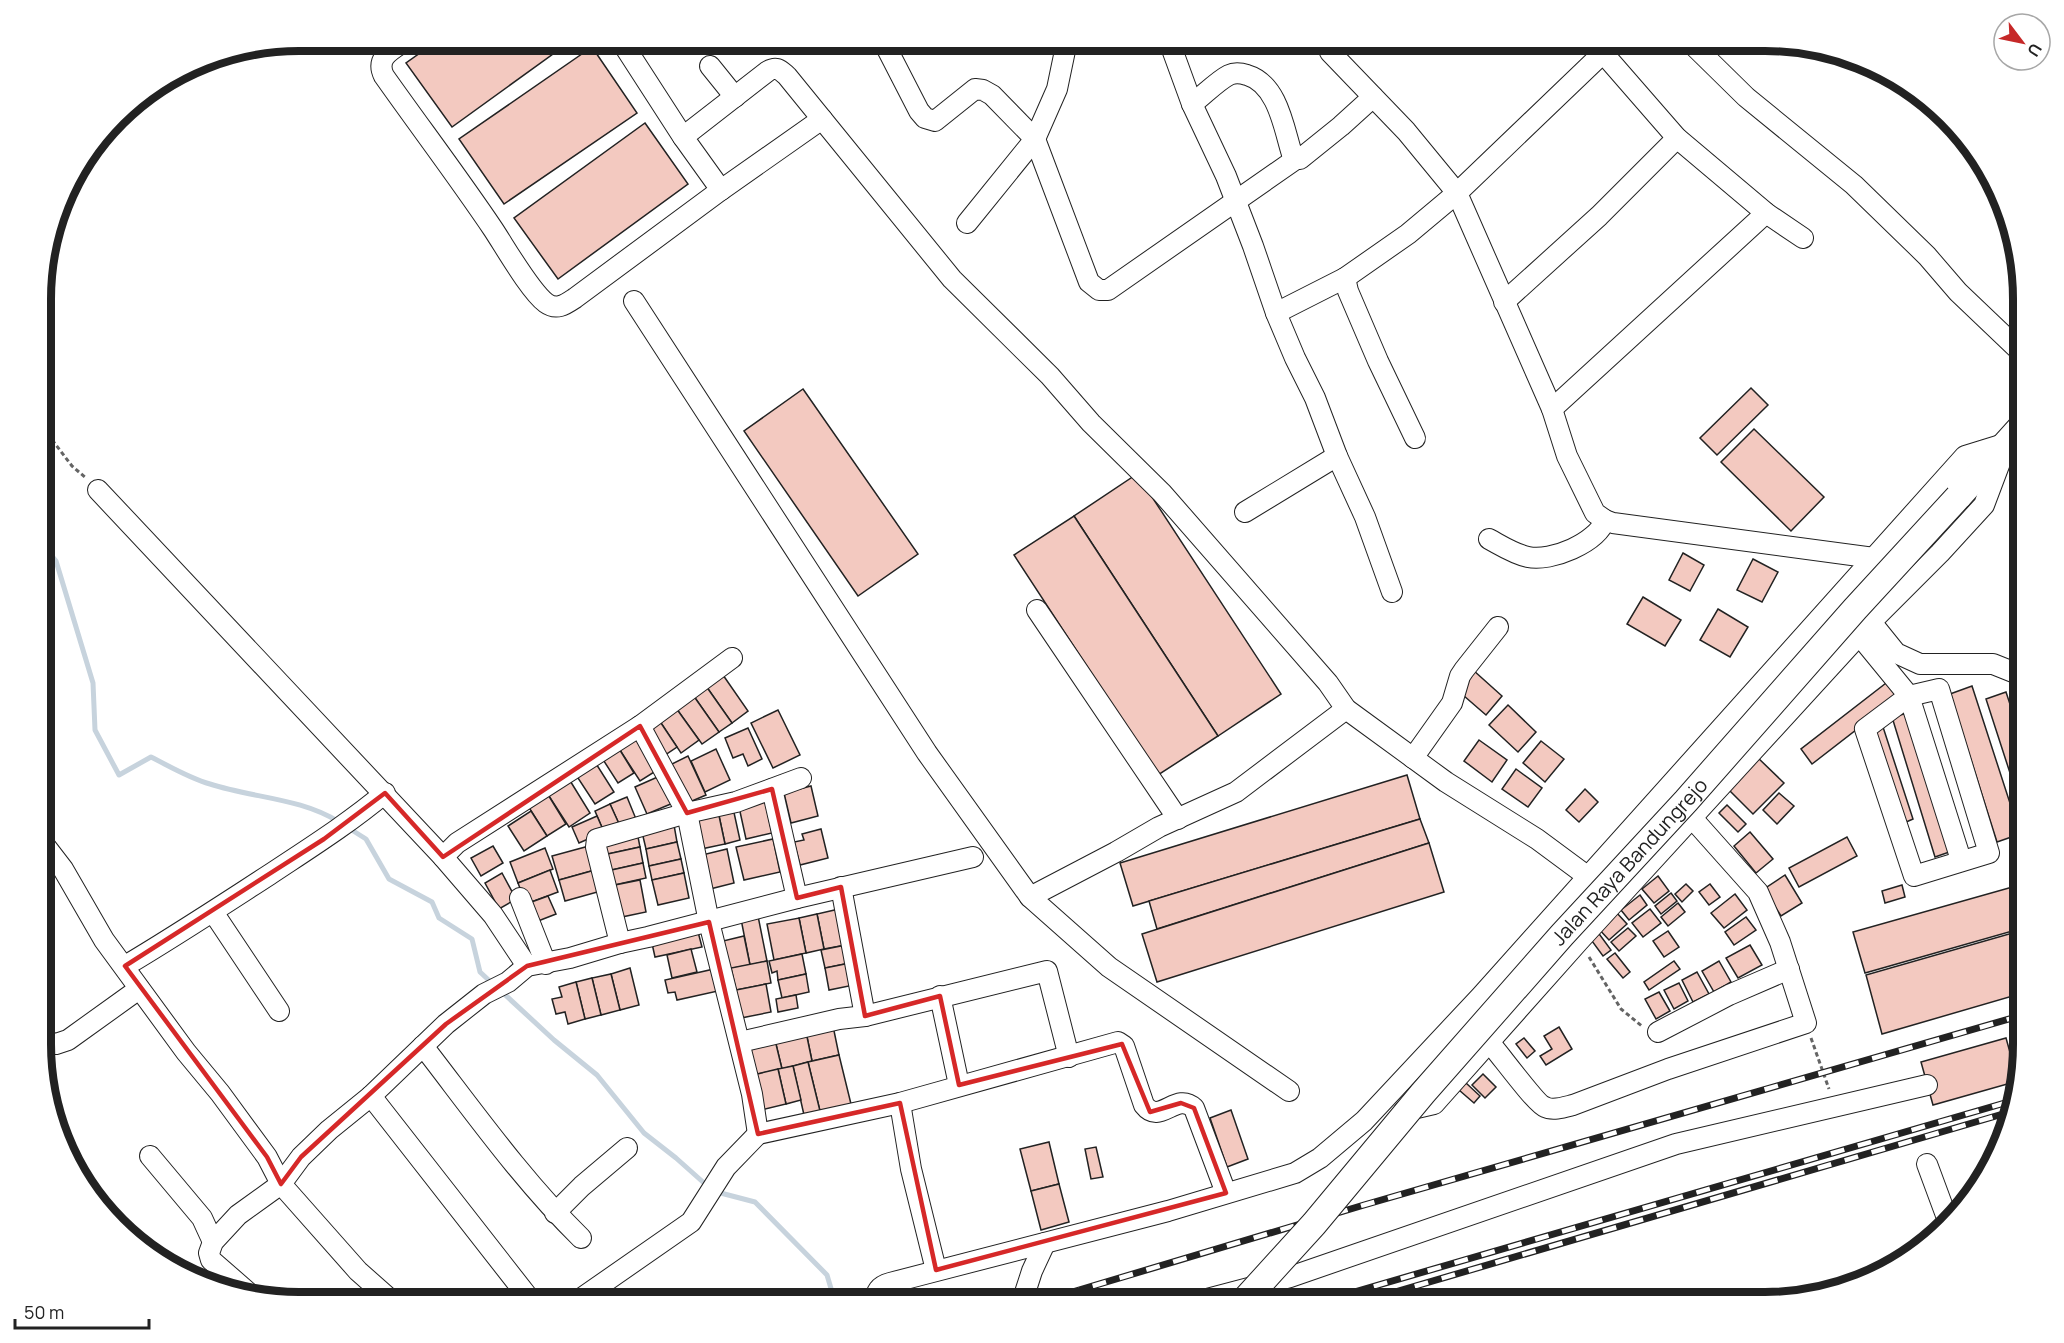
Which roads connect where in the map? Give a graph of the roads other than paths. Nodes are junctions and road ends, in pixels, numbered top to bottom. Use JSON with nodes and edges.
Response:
{"nodes":[{"id":1,"x":391,"y":51,"type":"edge"},
{"id":2,"x":628,"y":51,"type":"edge"},
{"id":3,"x":889,"y":51,"type":"edge"},
{"id":4,"x":1065,"y":51,"type":"edge"},
{"id":5,"x":1173,"y":51,"type":"edge"},
{"id":6,"x":1330,"y":51,"type":"edge"},
{"id":7,"x":1595,"y":51,"type":"edge"},
{"id":8,"x":1602,"y":51,"type":"edge"},
{"id":9,"x":1700,"y":51,"type":"edge"},
{"id":10,"x":710,"y":66,"type":"dead end"},
{"id":11,"x":735,"y":97,"type":"junction"},
{"id":12,"x":1373,"y":97,"type":"junction"},
{"id":13,"x":1192,"y":104,"type":"junction"},
{"id":14,"x":822,"y":119,"type":"junction"},
{"id":15,"x":682,"y":137,"type":"junction"},
{"id":16,"x":1677,"y":138,"type":"junction"},
{"id":17,"x":1035,"y":140,"type":"junction"},
{"id":18,"x":1296,"y":159,"type":"junction"},
{"id":19,"x":721,"y":190,"type":"junction"},
{"id":20,"x":1457,"y":194,"type":"junction"},
{"id":21,"x":1236,"y":202,"type":"junction"},
{"id":22,"x":1766,"y":213,"type":"junction"},
{"id":23,"x":967,"y":223,"type":"dead end"},
{"id":24,"x":1803,"y":238,"type":"dead end"},
{"id":25,"x":1345,"y":278,"type":"junction"},
{"id":26,"x":634,"y":301,"type":"dead end"},
{"id":27,"x":1504,"y":302,"type":"junction"},
{"id":28,"x":1276,"y":313,"type":"junction"},
{"id":29,"x":2013,"y":344,"type":"edge"},
{"id":30,"x":1552,"y":409,"type":"junction"},
{"id":31,"x":2013,"y":435,"type":"edge"},
{"id":32,"x":2013,"y":436,"type":"edge"},
{"id":33,"x":1414,"y":438,"type":"dead end"},
{"id":34,"x":2013,"y":439,"type":"edge"},
{"id":35,"x":1337,"y":456,"type":"junction"},
{"id":36,"x":98,"y":489,"type":"road end"},
{"id":37,"x":1245,"y":512,"type":"dead end"},
{"id":38,"x":1605,"y":520,"type":"junction"},
{"id":39,"x":1489,"y":539,"type":"dead end"},
{"id":40,"x":1874,"y":558,"type":"junction"},
{"id":41,"x":1392,"y":592,"type":"dead end"},
{"id":42,"x":1037,"y":610,"type":"dead end"},
{"id":43,"x":1498,"y":627,"type":"dead end"},
{"id":44,"x":1865,"y":629,"type":"junction"},
{"id":45,"x":732,"y":658,"type":"dead end"},
{"id":46,"x":2013,"y":672,"type":"edge"},
{"id":47,"x":1909,"y":696,"type":"junction"},
{"id":48,"x":1346,"y":709,"type":"junction"},
{"id":49,"x":640,"y":726,"type":"junction"},
{"id":50,"x":1413,"y":758,"type":"junction"},
{"id":51,"x":801,"y":778,"type":"dead end"},
{"id":52,"x":772,"y":789,"type":"junction"},
{"id":53,"x":385,"y":793,"type":"junction"},
{"id":54,"x":687,"y":813,"type":"junction"},
{"id":55,"x":1692,"y":818,"type":"junction"},
{"id":56,"x":1178,"y":819,"type":"junction"},
{"id":57,"x":51,"y":853,"type":"edge"},
{"id":58,"x":443,"y":857,"type":"junction"},
{"id":59,"x":973,"y":857,"type":"dead end"},
{"id":60,"x":1961,"y":860,"type":"junction"},
{"id":61,"x":1587,"y":876,"type":"junction"},
{"id":62,"x":841,"y":888,"type":"junction"},
{"id":63,"x":1030,"y":897,"type":"junction"},
{"id":64,"x":520,"y":898,"type":"dead end"},
{"id":65,"x":796,"y":898,"type":"junction"},
{"id":66,"x":213,"y":912,"type":"junction"},
{"id":67,"x":709,"y":922,"type":"junction"},
{"id":68,"x":620,"y":943,"type":"junction"},
{"id":69,"x":536,"y":965,"type":"junction"},
{"id":70,"x":125,"y":966,"type":"junction"},
{"id":71,"x":1789,"y":969,"type":"junction"},
{"id":72,"x":139,"y":989,"type":"junction"},
{"id":73,"x":940,"y":996,"type":"junction"},
{"id":74,"x":279,"y":1011,"type":"dead end"},
{"id":75,"x":865,"y":1016,"type":"junction"},
{"id":76,"x":1658,"y":1032,"type":"road end"},
{"id":77,"x":740,"y":1042,"type":"junction"},
{"id":78,"x":1489,"y":1042,"type":"junction"},
{"id":79,"x":51,"y":1044,"type":"edge"},
{"id":80,"x":423,"y":1046,"type":"junction"},
{"id":81,"x":1069,"y":1057,"type":"junction"},
{"id":82,"x":959,"y":1085,"type":"junction"},
{"id":83,"x":1928,"y":1085,"type":"dead end"},
{"id":84,"x":1289,"y":1091,"type":"dead end"},
{"id":85,"x":371,"y":1096,"type":"junction"},
{"id":86,"x":900,"y":1103,"type":"junction"},
{"id":87,"x":1364,"y":1121,"type":"junction"},
{"id":88,"x":758,"y":1134,"type":"junction"},
{"id":89,"x":627,"y":1148,"type":"dead end"},
{"id":90,"x":150,"y":1156,"type":"dead end"},
{"id":91,"x":1927,"y":1164,"type":"dead end"},
{"id":92,"x":281,"y":1184,"type":"junction"},
{"id":93,"x":1226,"y":1193,"type":"junction"},
{"id":94,"x":555,"y":1213,"type":"junction"},
{"id":95,"x":1945,"y":1213,"type":"edge"},
{"id":96,"x":581,"y":1238,"type":"dead end"},
{"id":97,"x":213,"y":1242,"type":"junction"},
{"id":98,"x":1045,"y":1243,"type":"junction"},
{"id":99,"x":936,"y":1270,"type":"junction"},
{"id":100,"x":239,"y":1285,"type":"edge"},
{"id":101,"x":382,"y":1292,"type":"edge"},
{"id":102,"x":524,"y":1292,"type":"edge"},
{"id":103,"x":590,"y":1292,"type":"edge"},
{"id":104,"x":877,"y":1292,"type":"edge"},
{"id":105,"x":1025,"y":1292,"type":"edge"},
{"id":106,"x":1234,"y":1292,"type":"edge"},
{"id":107,"x":1252,"y":1292,"type":"edge"}],
"edges":[{"from":1,"to":19,"type":"street"},
{"from":2,"to":15,"type":"street"},
{"from":3,"to":17,"type":"street"},
{"from":4,"to":17,"type":"street"},
{"from":5,"to":13,"type":"street"},
{"from":6,"to":12,"type":"street"},
{"from":7,"to":20,"type":"street"},
{"from":8,"to":16,"type":"street"},
{"from":9,"to":29,"type":"street"},
{"from":10,"to":11,"type":"street"},
{"from":11,"to":14,"type":"street"},
{"from":11,"to":15,"type":"street"},
{"from":12,"to":18,"type":"street"},
{"from":12,"to":20,"type":"street"},
{"from":13,"to":18,"type":"street"},
{"from":13,"to":21,"type":"street"},
{"from":14,"to":19,"type":"street"},
{"from":14,"to":48,"type":"street"},
{"from":15,"to":19,"type":"street"},
{"from":16,"to":22,"type":"street"},
{"from":16,"to":27,"type":"street"},
{"from":17,"to":21,"type":"street"},
{"from":17,"to":23,"type":"street"},
{"from":18,"to":21,"type":"street"},
{"from":20,"to":25,"type":"street"},
{"from":20,"to":27,"type":"street"},
{"from":21,"to":28,"type":"street"},
{"from":22,"to":24,"type":"street"},
{"from":22,"to":30,"type":"street"},
{"from":25,"to":28,"type":"street"},
{"from":25,"to":33,"type":"street"},
{"from":26,"to":63,"type":"street"},
{"from":27,"to":30,"type":"street"},
{"from":28,"to":35,"type":"street"},
{"from":30,"to":38,"type":"street"},
{"from":31,"to":40,"type":"street"},
{"from":32,"to":107,"type":"main road","name":"Jalan Raya Bandungrejo","bridge":true},
{"from":34,"to":44,"type":"street"},
{"from":35,"to":37,"type":"street"},
{"from":35,"to":41,"type":"street"},
{"from":36,"to":53,"type":"street"},
{"from":38,"to":39,"type":"street"},
{"from":38,"to":40,"type":"street"},
{"from":40,"to":61,"type":"street"},
{"from":42,"to":56,"type":"street"},
{"from":43,"to":50,"type":"street"},
{"from":44,"to":46,"type":"street"},
{"from":44,"to":47,"type":"street"},
{"from":44,"to":55,"type":"street"},
{"from":45,"to":49,"type":"street"},
{"from":47,"to":60,"type":"street"},
{"from":47,"to":60,"type":"street"},
{"from":47,"to":60,"type":"street"},
{"from":48,"to":50,"type":"street"},
{"from":48,"to":56,"type":"street"},
{"from":49,"to":54,"type":"street"},
{"from":49,"to":58,"type":"street"},
{"from":50,"to":61,"type":"street"},
{"from":51,"to":52,"type":"street"},
{"from":52,"to":54,"type":"street"},
{"from":52,"to":65,"type":"street"},
{"from":53,"to":58,"type":"street"},
{"from":53,"to":66,"type":"street"},
{"from":54,"to":67,"type":"street"},
{"from":54,"to":68,"type":"street"},
{"from":55,"to":71,"type":"street"},
{"from":55,"to":78,"type":"street"},
{"from":56,"to":63,"type":"street"},
{"from":57,"to":70,"type":"street"},
{"from":58,"to":69,"type":"street"},
{"from":59,"to":62,"type":"street"},
{"from":61,"to":87,"type":"street"},
{"from":62,"to":65,"type":"street"},
{"from":62,"to":75,"type":"street"},
{"from":63,"to":84,"type":"street"},
{"from":64,"to":69,"type":"street"},
{"from":65,"to":67,"type":"street"},
{"from":66,"to":70,"type":"street"},
{"from":66,"to":74,"type":"street"},
{"from":67,"to":68,"type":"street"},
{"from":67,"to":77,"type":"street"},
{"from":68,"to":69,"type":"street"},
{"from":69,"to":80,"type":"street"},
{"from":70,"to":72,"type":"street"},
{"from":71,"to":76,"type":"street"},
{"from":71,"to":78,"type":"street"},
{"from":72,"to":79,"type":"street"},
{"from":72,"to":92,"type":"street"},
{"from":73,"to":75,"type":"street"},
{"from":73,"to":81,"type":"street"},
{"from":73,"to":82,"type":"street"},
{"from":75,"to":77,"type":"street"},
{"from":77,"to":88,"type":"street"},
{"from":78,"to":87,"type":"street"},
{"from":80,"to":85,"type":"street"},
{"from":80,"to":94,"type":"street"},
{"from":81,"to":82,"type":"street"},
{"from":81,"to":93,"type":"street"},
{"from":82,"to":86,"type":"street"},
{"from":83,"to":106,"type":"street"},
{"from":85,"to":92,"type":"street"},
{"from":85,"to":102,"type":"street"},
{"from":86,"to":88,"type":"street"},
{"from":86,"to":99,"type":"street"},
{"from":87,"to":93,"type":"street"},
{"from":88,"to":103,"type":"street"},
{"from":89,"to":94,"type":"street"},
{"from":90,"to":97,"type":"street"},
{"from":91,"to":95,"type":"street"},
{"from":92,"to":97,"type":"street"},
{"from":92,"to":101,"type":"street"},
{"from":93,"to":98,"type":"street"},
{"from":94,"to":96,"type":"street"},
{"from":97,"to":100,"type":"street"},
{"from":98,"to":99,"type":"street"},
{"from":98,"to":105,"type":"street"},
{"from":99,"to":104,"type":"street"}]}
